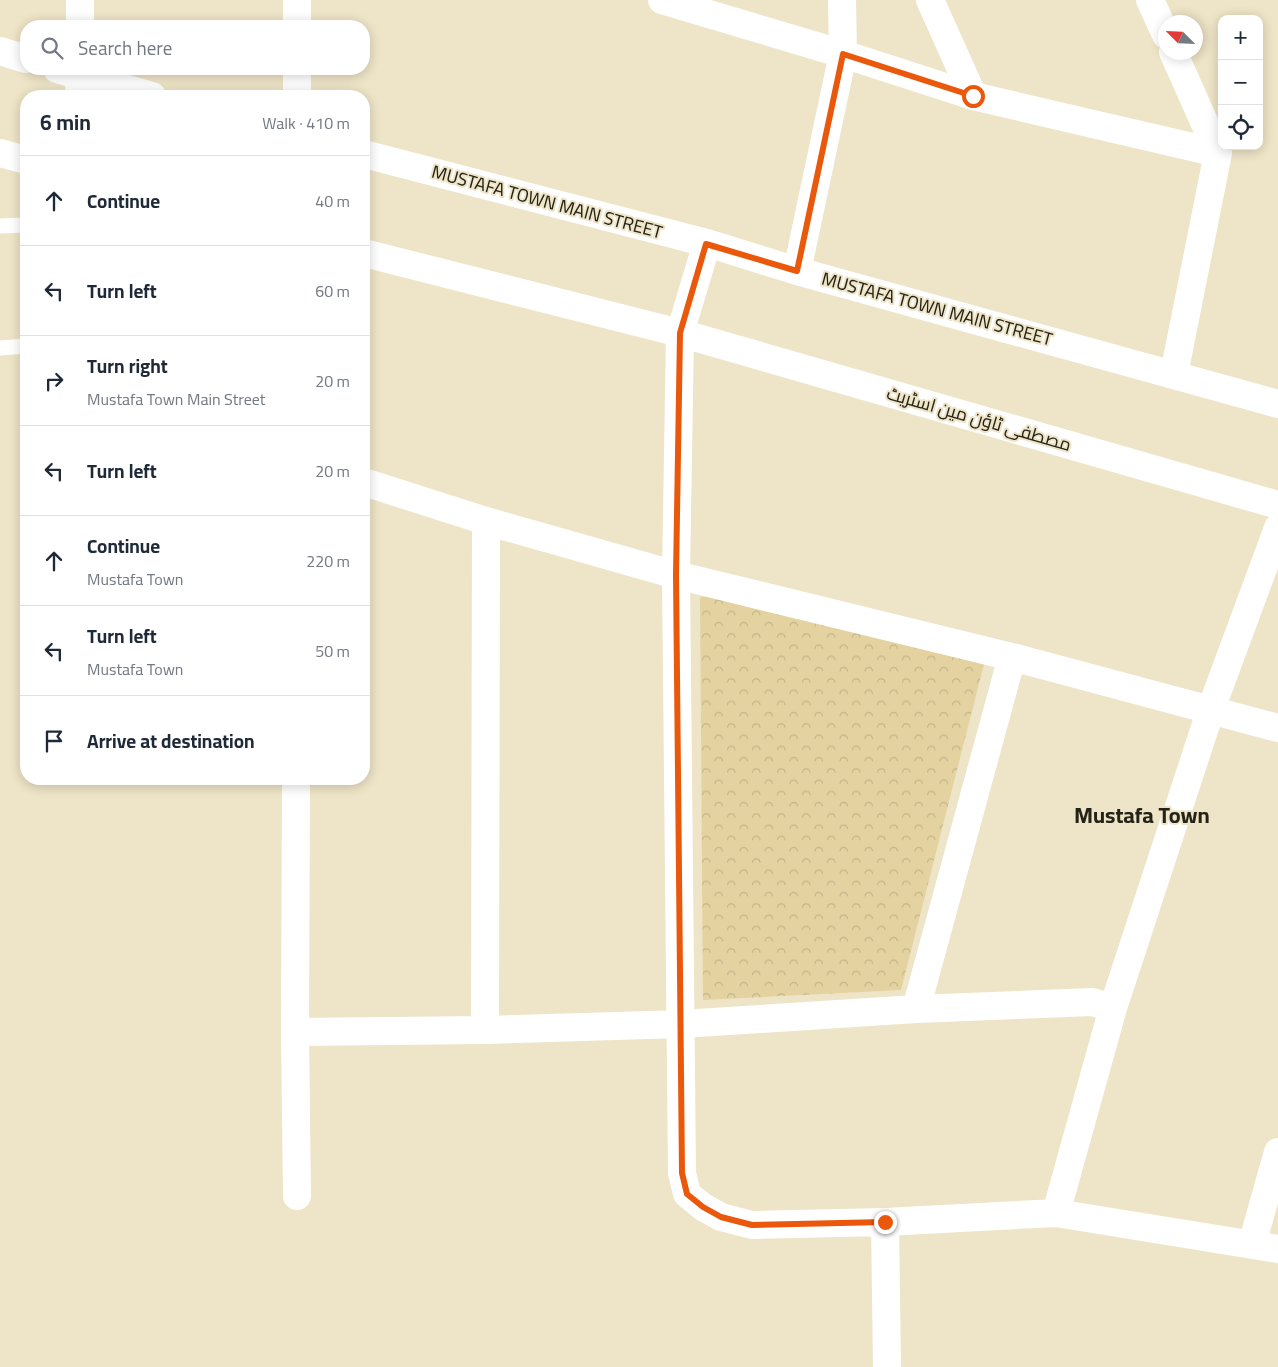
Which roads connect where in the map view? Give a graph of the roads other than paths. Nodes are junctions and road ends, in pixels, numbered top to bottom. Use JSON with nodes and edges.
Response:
{"nodes":[{"id":1,"x":80,"y":0,"type":"edge"},
{"id":2,"x":297,"y":0,"type":"edge"},
{"id":3,"x":662,"y":0,"type":"edge"},
{"id":4,"x":842,"y":0,"type":"edge"},
{"id":5,"x":930,"y":0,"type":"edge"},
{"id":6,"x":1150,"y":0,"type":"edge"},
{"id":7,"x":1158,"y":18,"type":"edge"},
{"id":8,"x":80,"y":20,"type":"edge"},
{"id":9,"x":297,"y":20,"type":"edge"},
{"id":10,"x":0,"y":51,"type":"edge"},
{"id":11,"x":843,"y":54,"type":"junction"},
{"id":12,"x":20,"y":57,"type":"edge"},
{"id":13,"x":1177,"y":60,"type":"edge"},
{"id":14,"x":297,"y":75,"type":"edge"},
{"id":15,"x":74,"y":77,"type":"edge"},
{"id":16,"x":127,"y":90,"type":"edge"},
{"id":17,"x":297,"y":90,"type":"edge"},
{"id":18,"x":973,"y":96,"type":"junction"},
{"id":19,"x":0,"y":153,"type":"edge"},
{"id":20,"x":1218,"y":153,"type":"junction"},
{"id":21,"x":370,"y":156,"type":"edge"},
{"id":22,"x":20,"y":158,"type":"edge"},
{"id":23,"x":20,"y":225,"type":"edge"},
{"id":24,"x":0,"y":226,"type":"edge"},
{"id":25,"x":706,"y":244,"type":"junction"},
{"id":26,"x":370,"y":256,"type":"edge"},
{"id":27,"x":797,"y":271,"type":"junction"},
{"id":28,"x":680,"y":333,"type":"junction"},
{"id":29,"x":20,"y":346,"type":"edge"},
{"id":30,"x":0,"y":348,"type":"edge"},
{"id":31,"x":1174,"y":374,"type":"junction"},
{"id":32,"x":1278,"y":404,"type":"edge"},
{"id":33,"x":370,"y":484,"type":"edge"},
{"id":34,"x":1278,"y":505,"type":"edge"},
{"id":35,"x":486,"y":521,"type":"junction"},
{"id":36,"x":1278,"y":528,"type":"edge"},
{"id":37,"x":676,"y":575,"type":"junction"},
{"id":38,"x":1012,"y":657,"type":"junction"},
{"id":39,"x":1211,"y":709,"type":"junction"},
{"id":40,"x":1278,"y":728,"type":"edge"},
{"id":41,"x":296,"y":785,"type":"edge"},
{"id":42,"x":1113,"y":1008,"type":"junction"},
{"id":43,"x":916,"y":1009,"type":"junction"},
{"id":44,"x":682,"y":1024,"type":"junction"},
{"id":45,"x":485,"y":1030,"type":"junction"},
{"id":46,"x":295,"y":1032,"type":"junction"},
{"id":47,"x":1278,"y":1152,"type":"edge"},
{"id":48,"x":297,"y":1196,"type":"dead end"},
{"id":49,"x":1056,"y":1213,"type":"junction"},
{"id":50,"x":885,"y":1222,"type":"junction"},
{"id":51,"x":1265,"y":1246,"type":"edge"},
{"id":52,"x":887,"y":1367,"type":"edge"}],
"edges":[{"from":1,"to":8,"type":"street"},
{"from":2,"to":9,"type":"street"},
{"from":3,"to":11,"type":"street"},
{"from":4,"to":11,"type":"street"},
{"from":5,"to":18,"type":"street"},
{"from":6,"to":7,"type":"street"},
{"from":10,"to":12,"type":"street"},
{"from":11,"to":18,"type":"street"},
{"from":11,"to":27,"type":"street"},
{"from":13,"to":20,"type":"street"},
{"from":14,"to":17,"type":"street"},
{"from":15,"to":16,"type":"street"},
{"from":18,"to":20,"type":"street"},
{"from":19,"to":22,"type":"street"},
{"from":20,"to":31,"type":"street"},
{"from":21,"to":25,"type":"street","name":"MUSTAFA TOWN MAIN STREET"},
{"from":23,"to":24,"type":"lane"},
{"from":25,"to":27,"type":"street","name":"MUSTAFA TOWN MAIN STREET"},
{"from":25,"to":28,"type":"street"},
{"from":26,"to":28,"type":"street"},
{"from":27,"to":31,"type":"street","name":"MUSTAFA TOWN MAIN STREET"},
{"from":28,"to":34,"type":"street","name":"مصطفی ٹاؤن مین اسٹریٹ"},
{"from":28,"to":37,"type":"street"},
{"from":29,"to":30,"type":"lane"},
{"from":31,"to":32,"type":"street","name":"MUSTAFA TOWN MAIN STREET"},
{"from":33,"to":35,"type":"street"},
{"from":35,"to":37,"type":"street"},
{"from":35,"to":45,"type":"street"},
{"from":36,"to":39,"type":"street"},
{"from":37,"to":38,"type":"street"},
{"from":37,"to":44,"type":"street"},
{"from":38,"to":39,"type":"street"},
{"from":38,"to":43,"type":"street"},
{"from":39,"to":40,"type":"street"},
{"from":39,"to":42,"type":"street"},
{"from":41,"to":46,"type":"street"},
{"from":42,"to":43,"type":"street"},
{"from":42,"to":49,"type":"street"},
{"from":43,"to":44,"type":"street"},
{"from":44,"to":45,"type":"street"},
{"from":44,"to":50,"type":"street"},
{"from":45,"to":46,"type":"street"},
{"from":46,"to":48,"type":"street"},
{"from":47,"to":51,"type":"street"},
{"from":49,"to":50,"type":"street"},
{"from":49,"to":51,"type":"street"},
{"from":50,"to":52,"type":"street"}]}
